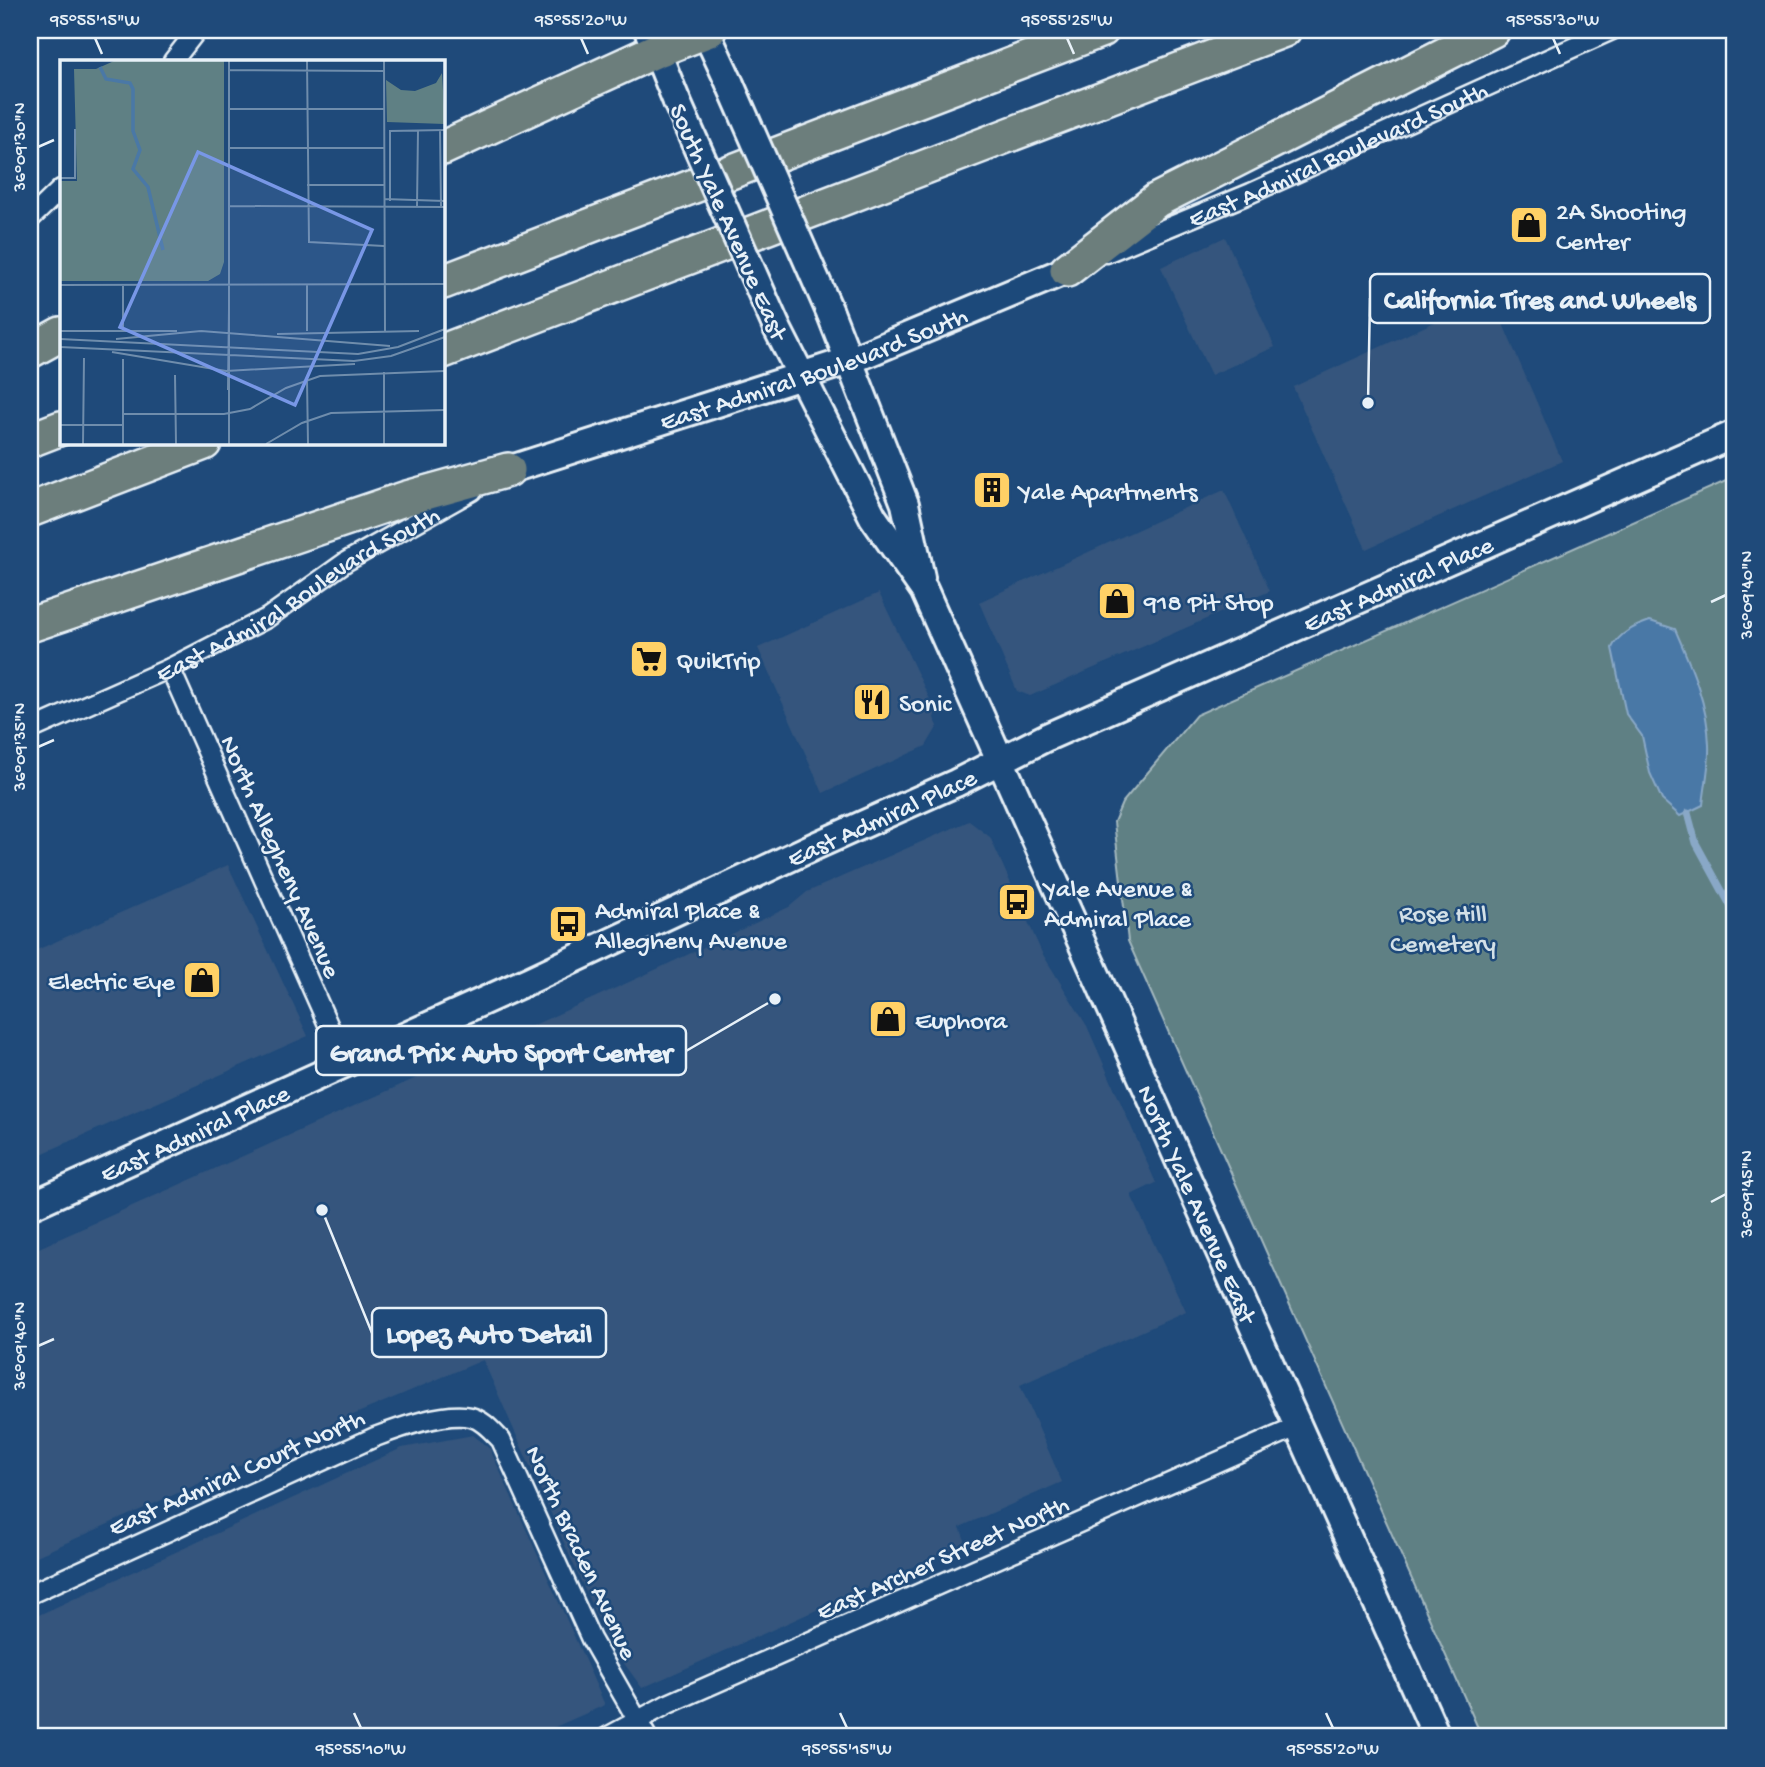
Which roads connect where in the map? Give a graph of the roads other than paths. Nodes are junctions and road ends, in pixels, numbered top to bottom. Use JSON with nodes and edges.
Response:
{"nodes":[{"id":1,"x":197,"y":30,"type":"edge"},
{"id":2,"x":706,"y":30,"type":"edge"},
{"id":3,"x":1102,"y":30,"type":"edge"},
{"id":4,"x":1284,"y":30,"type":"edge"},
{"id":5,"x":1493,"y":30,"type":"edge"},
{"id":6,"x":1612,"y":30,"type":"edge"},
{"id":7,"x":651,"y":41,"type":"edge"},
{"id":8,"x":174,"y":60,"type":"edge"},
{"id":9,"x":444,"y":147,"type":"edge"},
{"id":10,"x":60,"y":190,"type":"edge"},
{"id":11,"x":30,"y":219,"type":"edge"},
{"id":12,"x":1067,"y":270,"type":"junction"},
{"id":13,"x":444,"y":282,"type":"edge"},
{"id":14,"x":60,"y":335,"type":"edge"},
{"id":15,"x":30,"y":351,"type":"edge"},
{"id":16,"x":444,"y":351,"type":"edge"},
{"id":17,"x":850,"y":360,"type":"junction"},
{"id":18,"x":801,"y":376,"type":"junction"},
{"id":19,"x":60,"y":428,"type":"edge"},
{"id":20,"x":1735,"y":434,"type":"edge"},
{"id":21,"x":30,"y":440,"type":"edge"},
{"id":22,"x":201,"y":444,"type":"edge"},
{"id":23,"x":508,"y":470,"type":"junction"},
{"id":24,"x":30,"y":510,"type":"edge"},
{"id":25,"x":924,"y":590,"type":"junction"},
{"id":26,"x":30,"y":625,"type":"edge"},
{"id":27,"x":170,"y":668,"type":"junction"},
{"id":28,"x":960,"y":669,"type":"joint"},
{"id":29,"x":30,"y":730,"type":"edge"},
{"id":30,"x":1002,"y":760,"type":"junction"},
{"id":31,"x":346,"y":1065,"type":"junction"},
{"id":32,"x":30,"y":1206,"type":"edge"},
{"id":33,"x":470,"y":1417,"type":"joint"},
{"id":34,"x":1299,"y":1426,"type":"junction"},
{"id":35,"x":30,"y":1594,"type":"edge"},
{"id":36,"x":637,"y":1721,"type":"junction"},
{"id":37,"x":607,"y":1737,"type":"edge"},
{"id":38,"x":647,"y":1737,"type":"edge"},
{"id":39,"x":1437,"y":1737,"type":"edge"}],
"edges":[{"from":1,"to":8,"type":"street"},
{"from":2,"to":7,"type":"highway"},
{"from":2,"to":17,"type":"main road","name":"South Yale Avenue East","bridge":true},
{"from":3,"to":13,"type":"highway"},
{"from":4,"to":16,"type":"highway"},
{"from":5,"to":12,"type":"highway"},
{"from":6,"to":12,"type":"street","name":"East Admiral Boulevard South"},
{"from":7,"to":9,"type":"highway"},
{"from":7,"to":18,"type":"main road","name":"South Yale Avenue East","bridge":true},
{"from":10,"to":11,"type":"street"},
{"from":12,"to":17,"type":"main road","name":"East Admiral Boulevard South"},
{"from":14,"to":15,"type":"highway"},
{"from":17,"to":18,"type":"main road","name":"East Admiral Boulevard South"},
{"from":17,"to":25,"type":"main road","name":"South Yale Avenue East"},
{"from":18,"to":23,"type":"main road","name":"East Admiral Boulevard South"},
{"from":18,"to":25,"type":"main road","name":"South Yale Avenue East"},
{"from":19,"to":21,"type":"highway"},
{"from":20,"to":30,"type":"main road","name":"East Admiral Place"},
{"from":22,"to":24,"type":"highway"},
{"from":23,"to":26,"type":"highway"},
{"from":23,"to":27,"type":"street","name":"East Admiral Boulevard South"},
{"from":25,"to":28,"type":"main road","name":"South Yale Avenue East"},
{"from":27,"to":29,"type":"street","name":"East Admiral Boulevard South"},
{"from":27,"to":31,"type":"street","name":"North Allegheny Avenue"},
{"from":28,"to":30,"type":"main road","name":"North Yale Avenue East"},
{"from":30,"to":31,"type":"main road","name":"East Admiral Place"},
{"from":30,"to":34,"type":"main road","name":"North Yale Avenue East"},
{"from":31,"to":32,"type":"main road","name":"East Admiral Place"},
{"from":33,"to":35,"type":"street","name":"East Admiral Court North"},
{"from":33,"to":36,"type":"street","name":"North Braden Avenue"},
{"from":34,"to":36,"type":"street","name":"East Archer Street North"},
{"from":34,"to":39,"type":"main road","name":"North Yale Avenue East"},
{"from":36,"to":37,"type":"street","name":"East Archer Street North"},
{"from":36,"to":38,"type":"street","name":"North Braden Avenue"}]}
